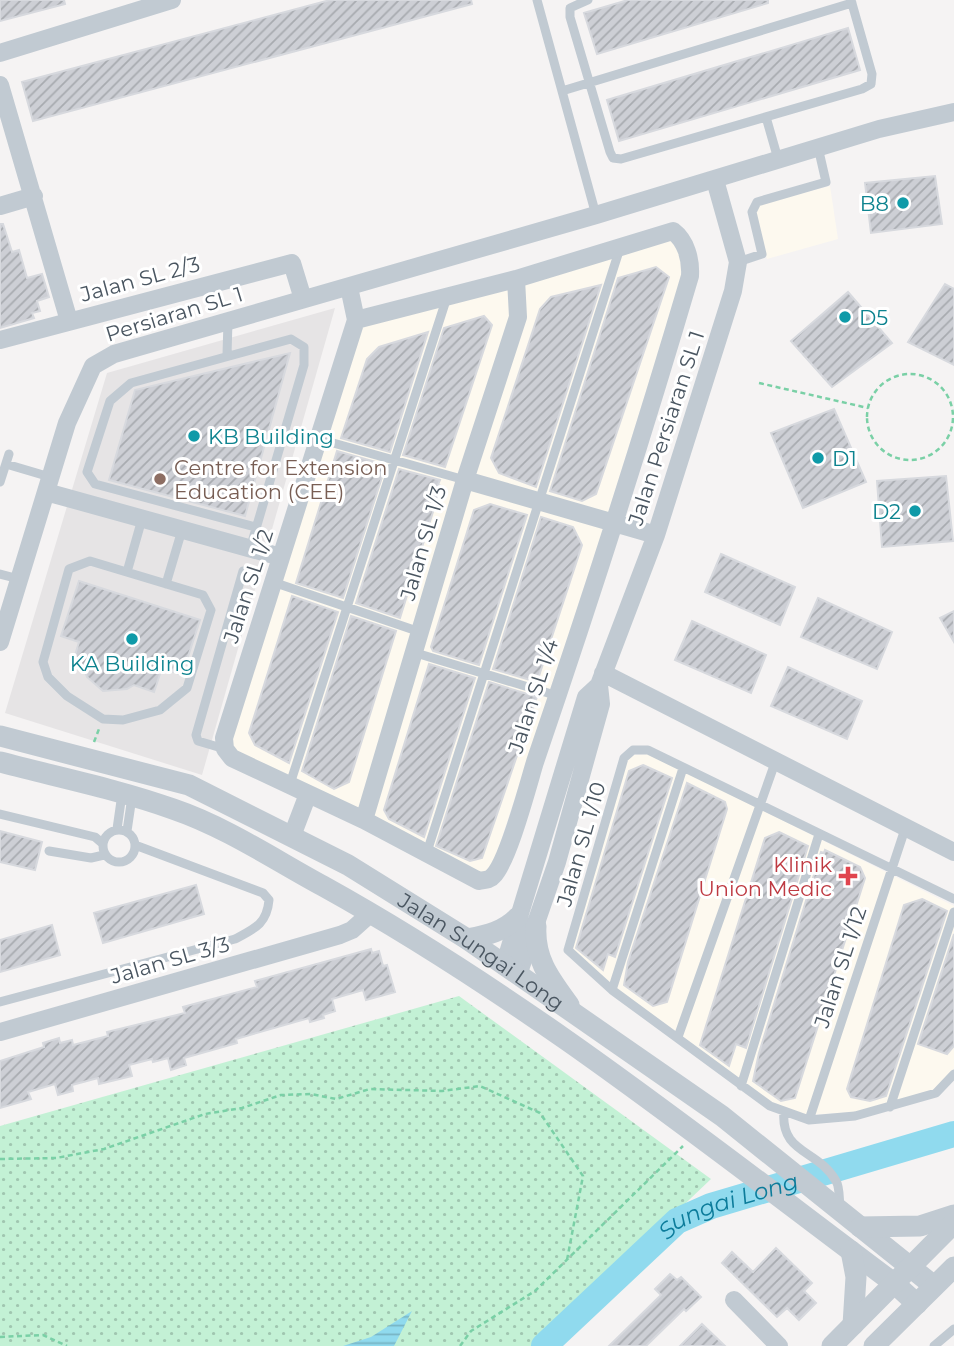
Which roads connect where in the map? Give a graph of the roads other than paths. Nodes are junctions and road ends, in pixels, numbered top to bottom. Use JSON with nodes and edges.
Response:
{"nodes":[{"id":1,"x":172,"y":0,"type":"edge"},
{"id":2,"x":537,"y":0,"type":"edge"},
{"id":3,"x":589,"y":0,"type":"edge"},
{"id":4,"x":851,"y":2,"type":"edge"},
{"id":5,"x":0,"y":53,"type":"edge"},
{"id":6,"x":590,"y":83,"type":"junction"},
{"id":7,"x":0,"y":85,"type":"edge"},
{"id":8,"x":562,"y":91,"type":"junction"},
{"id":9,"x":954,"y":112,"type":"edge"},
{"id":10,"x":766,"y":117,"type":"junction"},
{"id":11,"x":818,"y":147,"type":"junction"},
{"id":12,"x":778,"y":159,"type":"junction"},
{"id":13,"x":715,"y":180,"type":"junction"},
{"id":14,"x":34,"y":196,"type":"junction"},
{"id":15,"x":0,"y":206,"type":"edge"},
{"id":16,"x":596,"y":215,"type":"junction"},
{"id":17,"x":620,"y":246,"type":"junction"},
{"id":18,"x":738,"y":262,"type":"junction"},
{"id":19,"x":516,"y":279,"type":"junction"},
{"id":20,"x":349,"y":287,"type":"junction"},
{"id":21,"x":447,"y":297,"type":"junction"},
{"id":22,"x":303,"y":299,"type":"junction"},
{"id":23,"x":356,"y":320,"type":"junction"},
{"id":24,"x":69,"y":321,"type":"junction"},
{"id":25,"x":228,"y":321,"type":"junction"},
{"id":26,"x":0,"y":340,"type":"edge"},
{"id":27,"x":227,"y":355,"type":"junction"},
{"id":28,"x":319,"y":439,"type":"junction"},
{"id":29,"x":9,"y":454,"type":"dead end"},
{"id":30,"x":394,"y":462,"type":"junction"},
{"id":31,"x":6,"y":464,"type":"junction"},
{"id":32,"x":465,"y":480,"type":"junction"},
{"id":33,"x":0,"y":482,"type":"edge"},
{"id":34,"x":48,"y":485,"type":"junction"},
{"id":35,"x":540,"y":499,"type":"junction"},
{"id":36,"x":142,"y":519,"type":"junction"},
{"id":37,"x":612,"y":522,"type":"junction"},
{"id":38,"x":256,"y":527,"type":"junction"},
{"id":39,"x":182,"y":530,"type":"junction"},
{"id":40,"x":656,"y":535,"type":"junction"},
{"id":41,"x":250,"y":549,"type":"junction"},
{"id":42,"x":281,"y":557,"type":"junction"},
{"id":43,"x":243,"y":571,"type":"dead end"},
{"id":44,"x":127,"y":572,"type":"junction"},
{"id":45,"x":0,"y":574,"type":"edge"},
{"id":46,"x":19,"y":579,"type":"junction"},
{"id":47,"x":273,"y":582,"type":"junction"},
{"id":48,"x":166,"y":584,"type":"junction"},
{"id":49,"x":348,"y":605,"type":"junction"},
{"id":50,"x":422,"y":632,"type":"junction"},
{"id":51,"x":0,"y":642,"type":"edge"},
{"id":52,"x":416,"y":653,"type":"junction"},
{"id":53,"x":484,"y":674,"type":"junction"},
{"id":54,"x":601,"y":679,"type":"junction"},
{"id":55,"x":558,"y":696,"type":"junction"},
{"id":56,"x":4,"y":736,"type":"edge"},
{"id":57,"x":224,"y":744,"type":"junction"},
{"id":58,"x":776,"y":760,"type":"junction"},
{"id":59,"x":0,"y":762,"type":"edge"},
{"id":60,"x":683,"y":768,"type":"junction"},
{"id":61,"x":290,"y":785,"type":"junction"},
{"id":62,"x":308,"y":794,"type":"junction"},
{"id":63,"x":127,"y":795,"type":"junction"},
{"id":64,"x":758,"y":805,"type":"junction"},
{"id":65,"x":0,"y":814,"type":"edge"},
{"id":66,"x":364,"y":820,"type":"junction"},
{"id":67,"x":906,"y":826,"type":"junction"},
{"id":68,"x":122,"y":830,"type":"junction"},
{"id":69,"x":820,"y":834,"type":"junction"},
{"id":70,"x":292,"y":836,"type":"junction"},
{"id":71,"x":102,"y":843,"type":"junction"},
{"id":72,"x":135,"y":845,"type":"junction"},
{"id":73,"x":49,"y":851,"type":"dead end"},
{"id":74,"x":427,"y":852,"type":"junction"},
{"id":75,"x":954,"y":852,"type":"edge"},
{"id":76,"x":104,"y":855,"type":"junction"},
{"id":77,"x":890,"y":870,"type":"junction"},
{"id":78,"x":954,"y":899,"type":"edge"},
{"id":79,"x":954,"y":912,"type":"edge"},
{"id":80,"x":371,"y":913,"type":"junction"},
{"id":81,"x":527,"y":921,"type":"junction"},
{"id":82,"x":467,"y":939,"type":"junction"},
{"id":83,"x":504,"y":982,"type":"junction"},
{"id":84,"x":612,"y":990,"type":"junction"},
{"id":85,"x":0,"y":1003,"type":"edge"},
{"id":86,"x":579,"y":1018,"type":"junction"},
{"id":87,"x":0,"y":1032,"type":"edge"},
{"id":88,"x":678,"y":1037,"type":"junction"},
{"id":89,"x":954,"y":1074,"type":"edge"},
{"id":90,"x":741,"y":1086,"type":"junction"},
{"id":91,"x":890,"y":1107,"type":"junction"},
{"id":92,"x":784,"y":1111,"type":"junction"},
{"id":93,"x":809,"y":1120,"type":"junction"},
{"id":94,"x":828,"y":1187,"type":"junction"},
{"id":95,"x":954,"y":1215,"type":"edge"},
{"id":96,"x":954,"y":1223,"type":"edge"},
{"id":97,"x":860,"y":1227,"type":"junction"},
{"id":98,"x":850,"y":1251,"type":"junction"},
{"id":99,"x":912,"y":1265,"type":"junction"},
{"id":100,"x":954,"y":1267,"type":"edge"},
{"id":101,"x":895,"y":1284,"type":"junction"},
{"id":102,"x":934,"y":1286,"type":"junction"},
{"id":103,"x":734,"y":1300,"type":"dead end"},
{"id":104,"x":917,"y":1304,"type":"junction"},
{"id":105,"x":853,"y":1325,"type":"junction"},
{"id":106,"x":954,"y":1329,"type":"edge"},
{"id":107,"x":779,"y":1346,"type":"edge"},
{"id":108,"x":832,"y":1346,"type":"edge"},
{"id":109,"x":874,"y":1346,"type":"edge"},
{"id":110,"x":934,"y":1346,"type":"edge"}],
"edges":[{"from":1,"to":5,"type":"street"},
{"from":2,"to":8,"type":"lane"},
{"from":3,"to":6,"type":"lane"},
{"from":4,"to":6,"type":"lane"},
{"from":4,"to":10,"type":"lane"},
{"from":6,"to":8,"type":"lane"},
{"from":6,"to":10,"type":"lane"},
{"from":7,"to":14,"type":"street"},
{"from":8,"to":16,"type":"lane"},
{"from":9,"to":11,"type":"street","name":"Persiaran SL 1"},
{"from":10,"to":12,"type":"lane"},
{"from":11,"to":12,"type":"street","name":"Persiaran SL 1"},
{"from":11,"to":18,"type":"lane"},
{"from":12,"to":13,"type":"street","name":"Persiaran SL 1"},
{"from":13,"to":16,"type":"street","name":"Persiaran SL 1"},
{"from":13,"to":18,"type":"street","name":"Jalan Persiaran SL 1"},
{"from":14,"to":15,"type":"street"},
{"from":14,"to":24,"type":"street"},
{"from":16,"to":20,"type":"street","name":"Persiaran SL 1"},
{"from":17,"to":19,"type":"street"},
{"from":17,"to":35,"type":"lane"},
{"from":17,"to":37,"type":"street","name":"Jalan SL 1/4"},
{"from":18,"to":40,"type":"street","name":"Jalan Persiaran SL 1"},
{"from":19,"to":21,"type":"street"},
{"from":19,"to":32,"type":"street","name":"Jalan SL 1/3"},
{"from":20,"to":22,"type":"street","name":"Persiaran SL 1"},
{"from":20,"to":23,"type":"street","name":"Jalan SL 1/2"},
{"from":21,"to":23,"type":"street"},
{"from":21,"to":30,"type":"lane"},
{"from":22,"to":24,"type":"street","name":"Jalan SL 2/3"},
{"from":22,"to":25,"type":"street","name":"Persiaran SL 1"},
{"from":23,"to":28,"type":"street","name":"Jalan SL 1/2"},
{"from":24,"to":26,"type":"street","name":"Jalan SL 2/3"},
{"from":25,"to":27,"type":"lane"},
{"from":25,"to":34,"type":"street","name":"Persiaran SL 1"},
{"from":27,"to":38,"type":"lane"},
{"from":27,"to":38,"type":"lane"},
{"from":28,"to":30,"type":"lane"},
{"from":28,"to":42,"type":"street","name":"Jalan SL 1/2"},
{"from":29,"to":31,"type":"lane"},
{"from":30,"to":32,"type":"lane"},
{"from":30,"to":49,"type":"lane"},
{"from":31,"to":33,"type":"lane"},
{"from":31,"to":34,"type":"lane"},
{"from":32,"to":35,"type":"street"},
{"from":32,"to":50,"type":"street","name":"Jalan SL 1/3"},
{"from":34,"to":36,"type":"street"},
{"from":34,"to":46,"type":"street","name":"Persiaran SL 1"},
{"from":35,"to":37,"type":"street"},
{"from":35,"to":53,"type":"lane"},
{"from":36,"to":39,"type":"street"},
{"from":36,"to":44,"type":"lane"},
{"from":37,"to":40,"type":"street"},
{"from":37,"to":55,"type":"street","name":"Jalan SL 1/4"},
{"from":38,"to":41,"type":"lane"},
{"from":39,"to":41,"type":"street"},
{"from":39,"to":48,"type":"lane"},
{"from":40,"to":54,"type":"street","name":"Jalan Persiaran SL 1"},
{"from":41,"to":42,"type":"street"},
{"from":42,"to":47,"type":"street","name":"Jalan SL 1/2"},
{"from":43,"to":57,"type":"lane"},
{"from":44,"to":48,"type":"lane"},
{"from":44,"to":48,"type":"lane"},
{"from":45,"to":46,"type":"lane"},
{"from":46,"to":51,"type":"street","name":"Persiaran SL 1"},
{"from":47,"to":49,"type":"lane"},
{"from":47,"to":57,"type":"street","name":"Jalan SL 1/2"},
{"from":49,"to":50,"type":"lane"},
{"from":49,"to":61,"type":"lane"},
{"from":50,"to":52,"type":"street","name":"Jalan SL 1/3"},
{"from":52,"to":53,"type":"lane"},
{"from":52,"to":66,"type":"street","name":"Jalan SL 1/3"},
{"from":53,"to":55,"type":"lane"},
{"from":53,"to":74,"type":"lane"},
{"from":54,"to":58,"type":"street"},
{"from":54,"to":81,"type":"street","name":"Jalan Persiaran SL 1"},
{"from":55,"to":74,"type":"street","name":"Jalan SL 1/4"},
{"from":56,"to":70,"type":"street","name":"Jalan Sungai Long"},
{"from":57,"to":61,"type":"street","name":"Jalan SL 1/4"},
{"from":58,"to":64,"type":"lane"},
{"from":58,"to":67,"type":"street"},
{"from":59,"to":63,"type":"street","name":"Jalan Sungai Long"},
{"from":60,"to":64,"type":"lane"},
{"from":60,"to":84,"type":"lane"},
{"from":60,"to":84,"type":"lane","name":"Jalan SL 1/10"},
{"from":61,"to":62,"type":"street","name":"Jalan SL 1/4"},
{"from":62,"to":66,"type":"street","name":"Jalan SL 1/4"},
{"from":62,"to":70,"type":"street"},
{"from":63,"to":68,"type":"lane"},
{"from":63,"to":80,"type":"street","name":"Jalan Sungai Long"},
{"from":64,"to":69,"type":"lane"},
{"from":64,"to":88,"type":"lane"},
{"from":65,"to":71,"type":"lane"},
{"from":66,"to":74,"type":"street","name":"Jalan SL 1/4"},
{"from":67,"to":75,"type":"street"},
{"from":67,"to":77,"type":"lane","name":"Jalan SL 1/12"},
{"from":68,"to":71,"type":"lane"},
{"from":68,"to":72,"type":"lane"},
{"from":69,"to":77,"type":"lane"},
{"from":69,"to":90,"type":"lane"},
{"from":70,"to":82,"type":"street","name":"Jalan Sungai Long"},
{"from":71,"to":76,"type":"lane"},
{"from":72,"to":76,"type":"lane"},
{"from":72,"to":85,"type":"lane"},
{"from":73,"to":76,"type":"lane"},
{"from":77,"to":78,"type":"lane"},
{"from":77,"to":93,"type":"lane","name":"Jalan SL 1/12"},
{"from":79,"to":91,"type":"lane"},
{"from":80,"to":83,"type":"street","name":"Jalan Sungai Long"},
{"from":80,"to":87,"type":"street","name":"Jalan SL 3/3"},
{"from":81,"to":82,"type":"street"},
{"from":81,"to":83,"type":"street","name":"Jalan Persiaran SL 1"},
{"from":81,"to":86,"type":"street"},
{"from":82,"to":83,"type":"street","name":"Jalan Sungai Long"},
{"from":83,"to":86,"type":"street","name":"Jalan Sungai Long"},
{"from":83,"to":98,"type":"street","name":"Jalan Sungai Long"},
{"from":84,"to":88,"type":"lane"},
{"from":86,"to":94,"type":"street","name":"Jalan Sungai Long"},
{"from":88,"to":90,"type":"lane"},
{"from":89,"to":91,"type":"lane"},
{"from":90,"to":92,"type":"lane"},
{"from":91,"to":93,"type":"lane"},
{"from":92,"to":93,"type":"lane"},
{"from":92,"to":94,"type":"lane"},
{"from":94,"to":97,"type":"street","name":"Jalan Sungai Long"},
{"from":95,"to":97,"type":"street"},
{"from":96,"to":99,"type":"street"},
{"from":97,"to":99,"type":"street","name":"Jalan Sungai Long"},
{"from":98,"to":101,"type":"street","name":"Jalan Sungai Long"},
{"from":98,"to":105,"type":"street"},
{"from":99,"to":101,"type":"street"},
{"from":99,"to":102,"type":"street","name":"Jalan Sungai Long"},
{"from":100,"to":102,"type":"street"},
{"from":101,"to":104,"type":"street","name":"Jalan Sungai Long"},
{"from":101,"to":105,"type":"street"},
{"from":102,"to":104,"type":"street"},
{"from":103,"to":107,"type":"street"},
{"from":104,"to":109,"type":"street"},
{"from":105,"to":108,"type":"street"},
{"from":106,"to":110,"type":"lane"}]}
